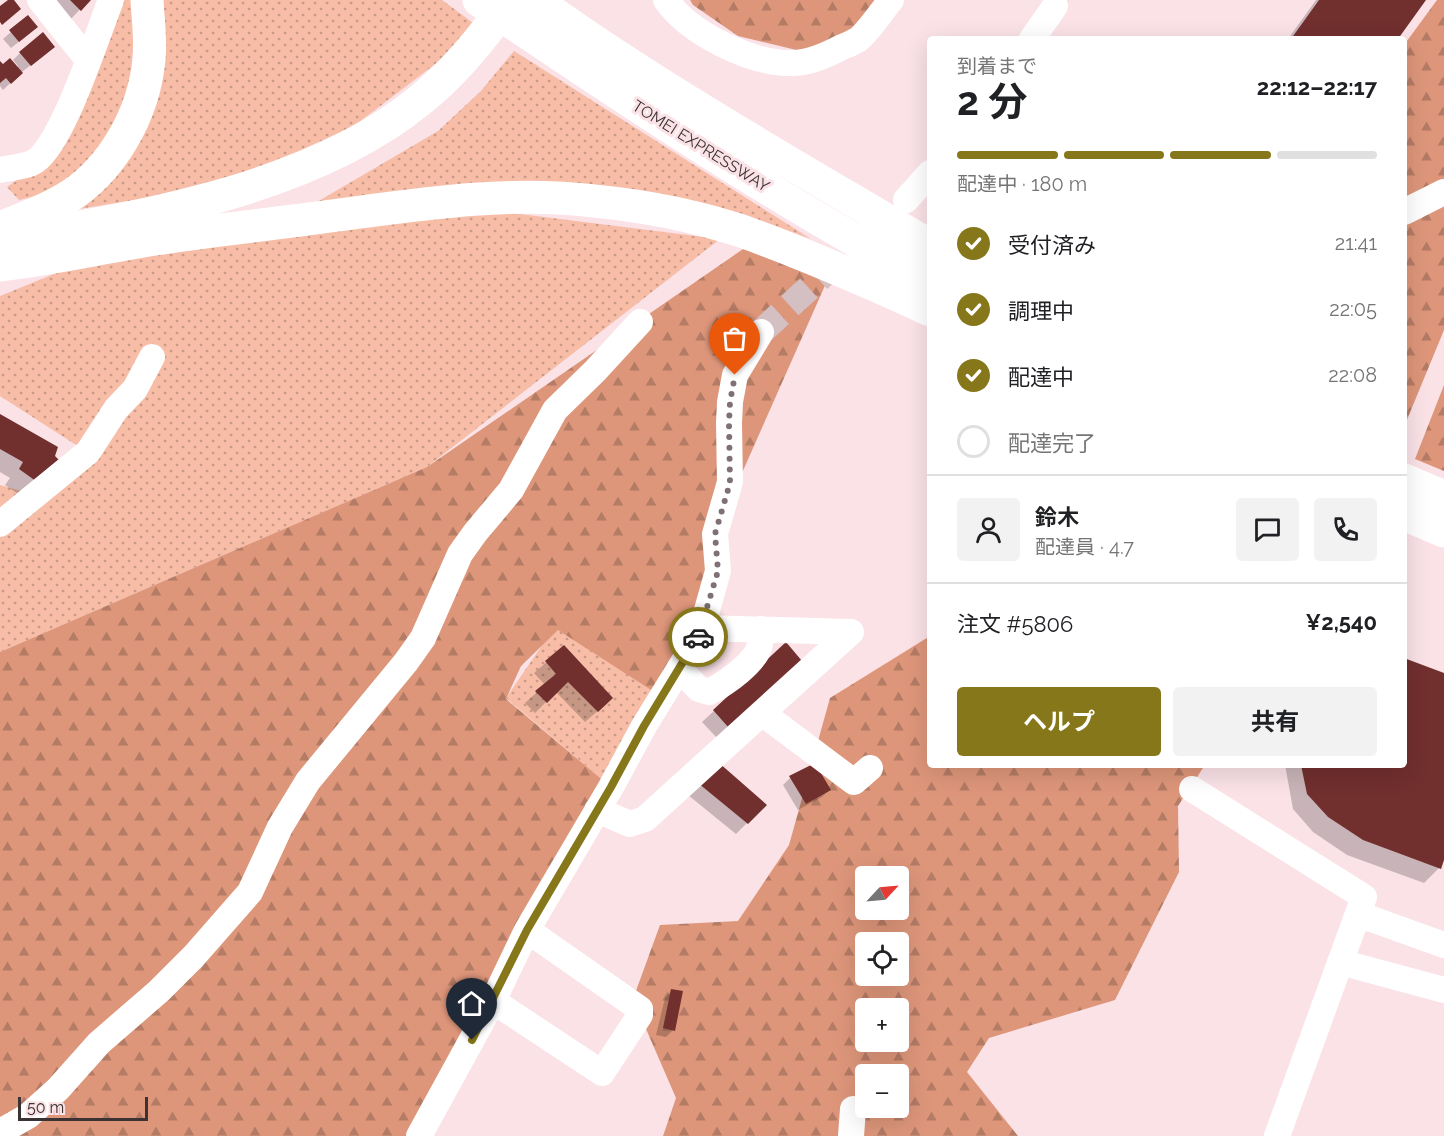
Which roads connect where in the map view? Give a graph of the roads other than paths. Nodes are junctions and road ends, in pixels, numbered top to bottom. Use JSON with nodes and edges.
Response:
{"nodes":[{"id":1,"x":40,"y":0,"type":"edge"},
{"id":2,"x":111,"y":0,"type":"edge"},
{"id":3,"x":147,"y":0,"type":"edge"},
{"id":4,"x":479,"y":0,"type":"edge"},
{"id":5,"x":509,"y":0,"type":"edge"},
{"id":6,"x":533,"y":0,"type":"edge"},
{"id":7,"x":666,"y":0,"type":"edge"},
{"id":8,"x":891,"y":0,"type":"edge"},
{"id":9,"x":1055,"y":3,"type":"edge"},
{"id":10,"x":563,"y":20,"type":"edge"},
{"id":11,"x":1034,"y":36,"type":"edge"},
{"id":12,"x":1049,"y":36,"type":"edge"},
{"id":13,"x":88,"y":60,"type":"junction"},
{"id":14,"x":0,"y":170,"type":"edge"},
{"id":15,"x":927,"y":176,"type":"edge"},
{"id":16,"x":1444,"y":192,"type":"edge"},
{"id":17,"x":906,"y":200,"type":"dead end"},
{"id":18,"x":1407,"y":210,"type":"edge"},
{"id":19,"x":0,"y":227,"type":"edge"},
{"id":20,"x":0,"y":237,"type":"edge"},
{"id":21,"x":155,"y":239,"type":"junction"},
{"id":22,"x":927,"y":244,"type":"edge"},
{"id":23,"x":43,"y":260,"type":"junction"},
{"id":24,"x":0,"y":265,"type":"edge"},
{"id":25,"x":0,"y":277,"type":"edge"},
{"id":26,"x":927,"y":280,"type":"edge"},
{"id":27,"x":927,"y":309,"type":"edge"},
{"id":28,"x":640,"y":322,"type":"dead end"},
{"id":29,"x":761,"y":332,"type":"tunnel mouth"},
{"id":30,"x":152,"y":357,"type":"dead end"},
{"id":31,"x":1407,"y":481,"type":"edge"},
{"id":32,"x":1444,"y":497,"type":"edge"},
{"id":33,"x":1407,"y":515,"type":"edge"},
{"id":34,"x":0,"y":524,"type":"edge"},
{"id":35,"x":1407,"y":526,"type":"edge"},
{"id":36,"x":1444,"y":531,"type":"edge"},
{"id":37,"x":1444,"y":541,"type":"edge"},
{"id":38,"x":702,"y":628,"type":"junction"},
{"id":39,"x":761,"y":629,"type":"junction"},
{"id":40,"x":679,"y":669,"type":"junction"},
{"id":41,"x":762,"y":713,"type":"junction"},
{"id":42,"x":870,"y":768,"type":"dead end"},
{"id":43,"x":1192,"y":789,"type":"dead end"},
{"id":44,"x":597,"y":810,"type":"junction"},
{"id":45,"x":1356,"y":920,"type":"junction"},
{"id":46,"x":527,"y":930,"type":"junction"},
{"id":47,"x":1444,"y":945,"type":"edge"},
{"id":48,"x":1340,"y":962,"type":"junction"},
{"id":49,"x":1444,"y":990,"type":"edge"},
{"id":50,"x":493,"y":1001,"type":"junction"},
{"id":51,"x":853,"y":1108,"type":"dead end"},
{"id":52,"x":0,"y":1132,"type":"edge"},
{"id":53,"x":419,"y":1136,"type":"edge"},
{"id":54,"x":851,"y":1136,"type":"edge"},
{"id":55,"x":1277,"y":1136,"type":"edge"}],
"edges":[{"from":1,"to":13,"type":"street"},
{"from":2,"to":13,"type":"street"},
{"from":3,"to":19,"type":"highway"},
{"from":4,"to":10,"type":"highway","name":"TOMEI EXPRESSWAY"},
{"from":5,"to":20,"type":"highway"},
{"from":6,"to":10,"type":"highway","name":"TOMEI EXPRESSWAY"},
{"from":6,"to":21,"type":"highway"},
{"from":7,"to":8,"type":"street"},
{"from":9,"to":11,"type":"street"},
{"from":9,"to":12,"type":"street"},
{"from":10,"to":22,"type":"highway","name":"TOMEI EXPRESSWAY"},
{"from":10,"to":26,"type":"highway","name":"TOMEI EXPRESSWAY"},
{"from":13,"to":14,"type":"street"},
{"from":15,"to":17,"type":"street"},
{"from":16,"to":18,"type":"street"},
{"from":21,"to":23,"type":"highway"},
{"from":21,"to":27,"type":"highway"},
{"from":23,"to":24,"type":"highway"},
{"from":23,"to":25,"type":"highway"},
{"from":28,"to":52,"type":"street"},
{"from":29,"to":38,"type":"street"},
{"from":30,"to":34,"type":"street"},
{"from":31,"to":32,"type":"highway"},
{"from":33,"to":36,"type":"highway"},
{"from":35,"to":37,"type":"highway"},
{"from":38,"to":39,"type":"street"},
{"from":38,"to":40,"type":"street"},
{"from":39,"to":40,"type":"street"},
{"from":39,"to":41,"type":"street"},
{"from":40,"to":44,"type":"street"},
{"from":41,"to":42,"type":"street"},
{"from":41,"to":44,"type":"street"},
{"from":43,"to":45,"type":"street"},
{"from":44,"to":46,"type":"street"},
{"from":45,"to":47,"type":"street"},
{"from":45,"to":48,"type":"street"},
{"from":46,"to":50,"type":"street"},
{"from":46,"to":50,"type":"street"},
{"from":48,"to":49,"type":"street"},
{"from":48,"to":55,"type":"street"},
{"from":50,"to":53,"type":"street"},
{"from":51,"to":54,"type":"street"}]}
